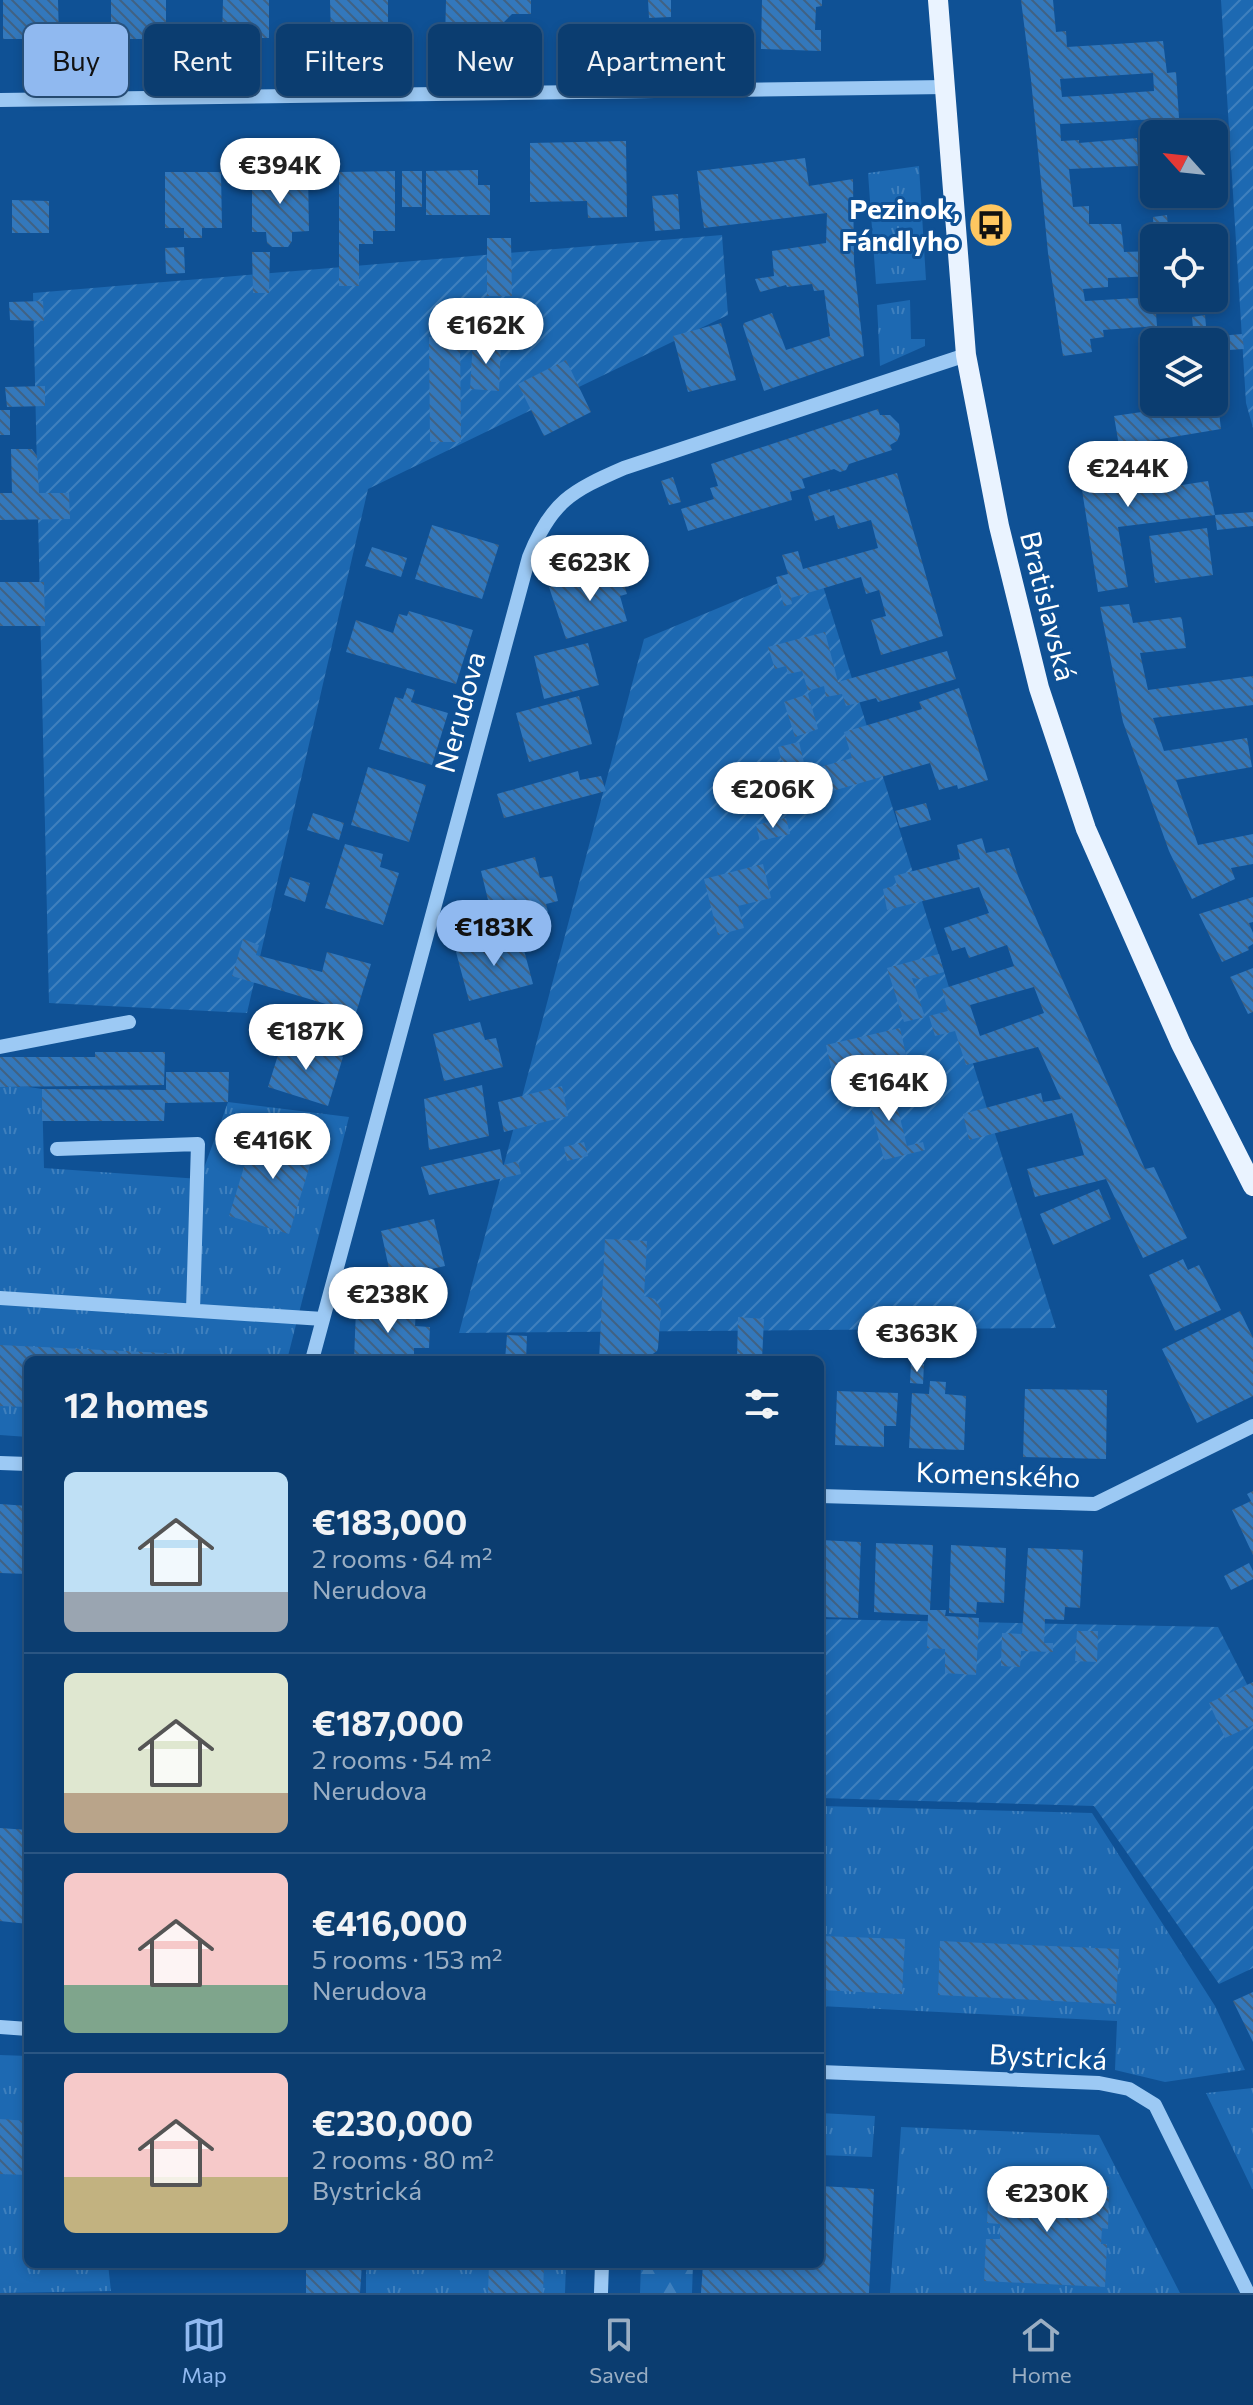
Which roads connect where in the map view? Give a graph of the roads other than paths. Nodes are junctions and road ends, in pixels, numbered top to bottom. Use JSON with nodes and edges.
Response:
{"nodes":[{"id":1,"x":938,"y":0,"type":"edge"},
{"id":2,"x":946,"y":87,"type":"junction"},
{"id":3,"x":0,"y":100,"type":"edge"},
{"id":4,"x":966,"y":355,"type":"junction"},
{"id":5,"x":129,"y":1022,"type":"dead end"},
{"id":6,"x":0,"y":1047,"type":"edge"},
{"id":7,"x":57,"y":1149,"type":"dead end"},
{"id":8,"x":1253,"y":1186,"type":"edge"},
{"id":9,"x":0,"y":1298,"type":"edge"},
{"id":10,"x":193,"y":1310,"type":"junction"},
{"id":11,"x":323,"y":1319,"type":"junction"},
{"id":12,"x":313,"y":1356,"type":"edge"},
{"id":13,"x":1253,"y":1426,"type":"edge"},
{"id":14,"x":0,"y":1463,"type":"edge"},
{"id":15,"x":24,"y":1464,"type":"edge"},
{"id":16,"x":824,"y":1496,"type":"edge"},
{"id":17,"x":0,"y":2027,"type":"edge"},
{"id":18,"x":24,"y":2029,"type":"edge"},
{"id":19,"x":824,"y":2072,"type":"edge"},
{"id":20,"x":602,"y":2268,"type":"edge"},
{"id":21,"x":601,"y":2293,"type":"edge"},
{"id":22,"x":1248,"y":2293,"type":"edge"}],
"edges":[{"from":1,"to":2,"type":"main road","name":"Bratislavská"},
{"from":2,"to":3,"type":"street"},
{"from":2,"to":4,"type":"main road","name":"Bratislavská"},
{"from":4,"to":8,"type":"main road","name":"Bratislavská"},
{"from":4,"to":11,"type":"street","name":"Nerudova"},
{"from":5,"to":6,"type":"street"},
{"from":7,"to":10,"type":"street"},
{"from":9,"to":10,"type":"street"},
{"from":10,"to":11,"type":"street"},
{"from":11,"to":12,"type":"street","name":"Nerudova"},
{"from":13,"to":16,"type":"street","name":"Komenského"},
{"from":14,"to":15,"type":"street"},
{"from":17,"to":18,"type":"street"},
{"from":19,"to":22,"type":"street","name":"Bystrická"},
{"from":20,"to":21,"type":"street"}]}
